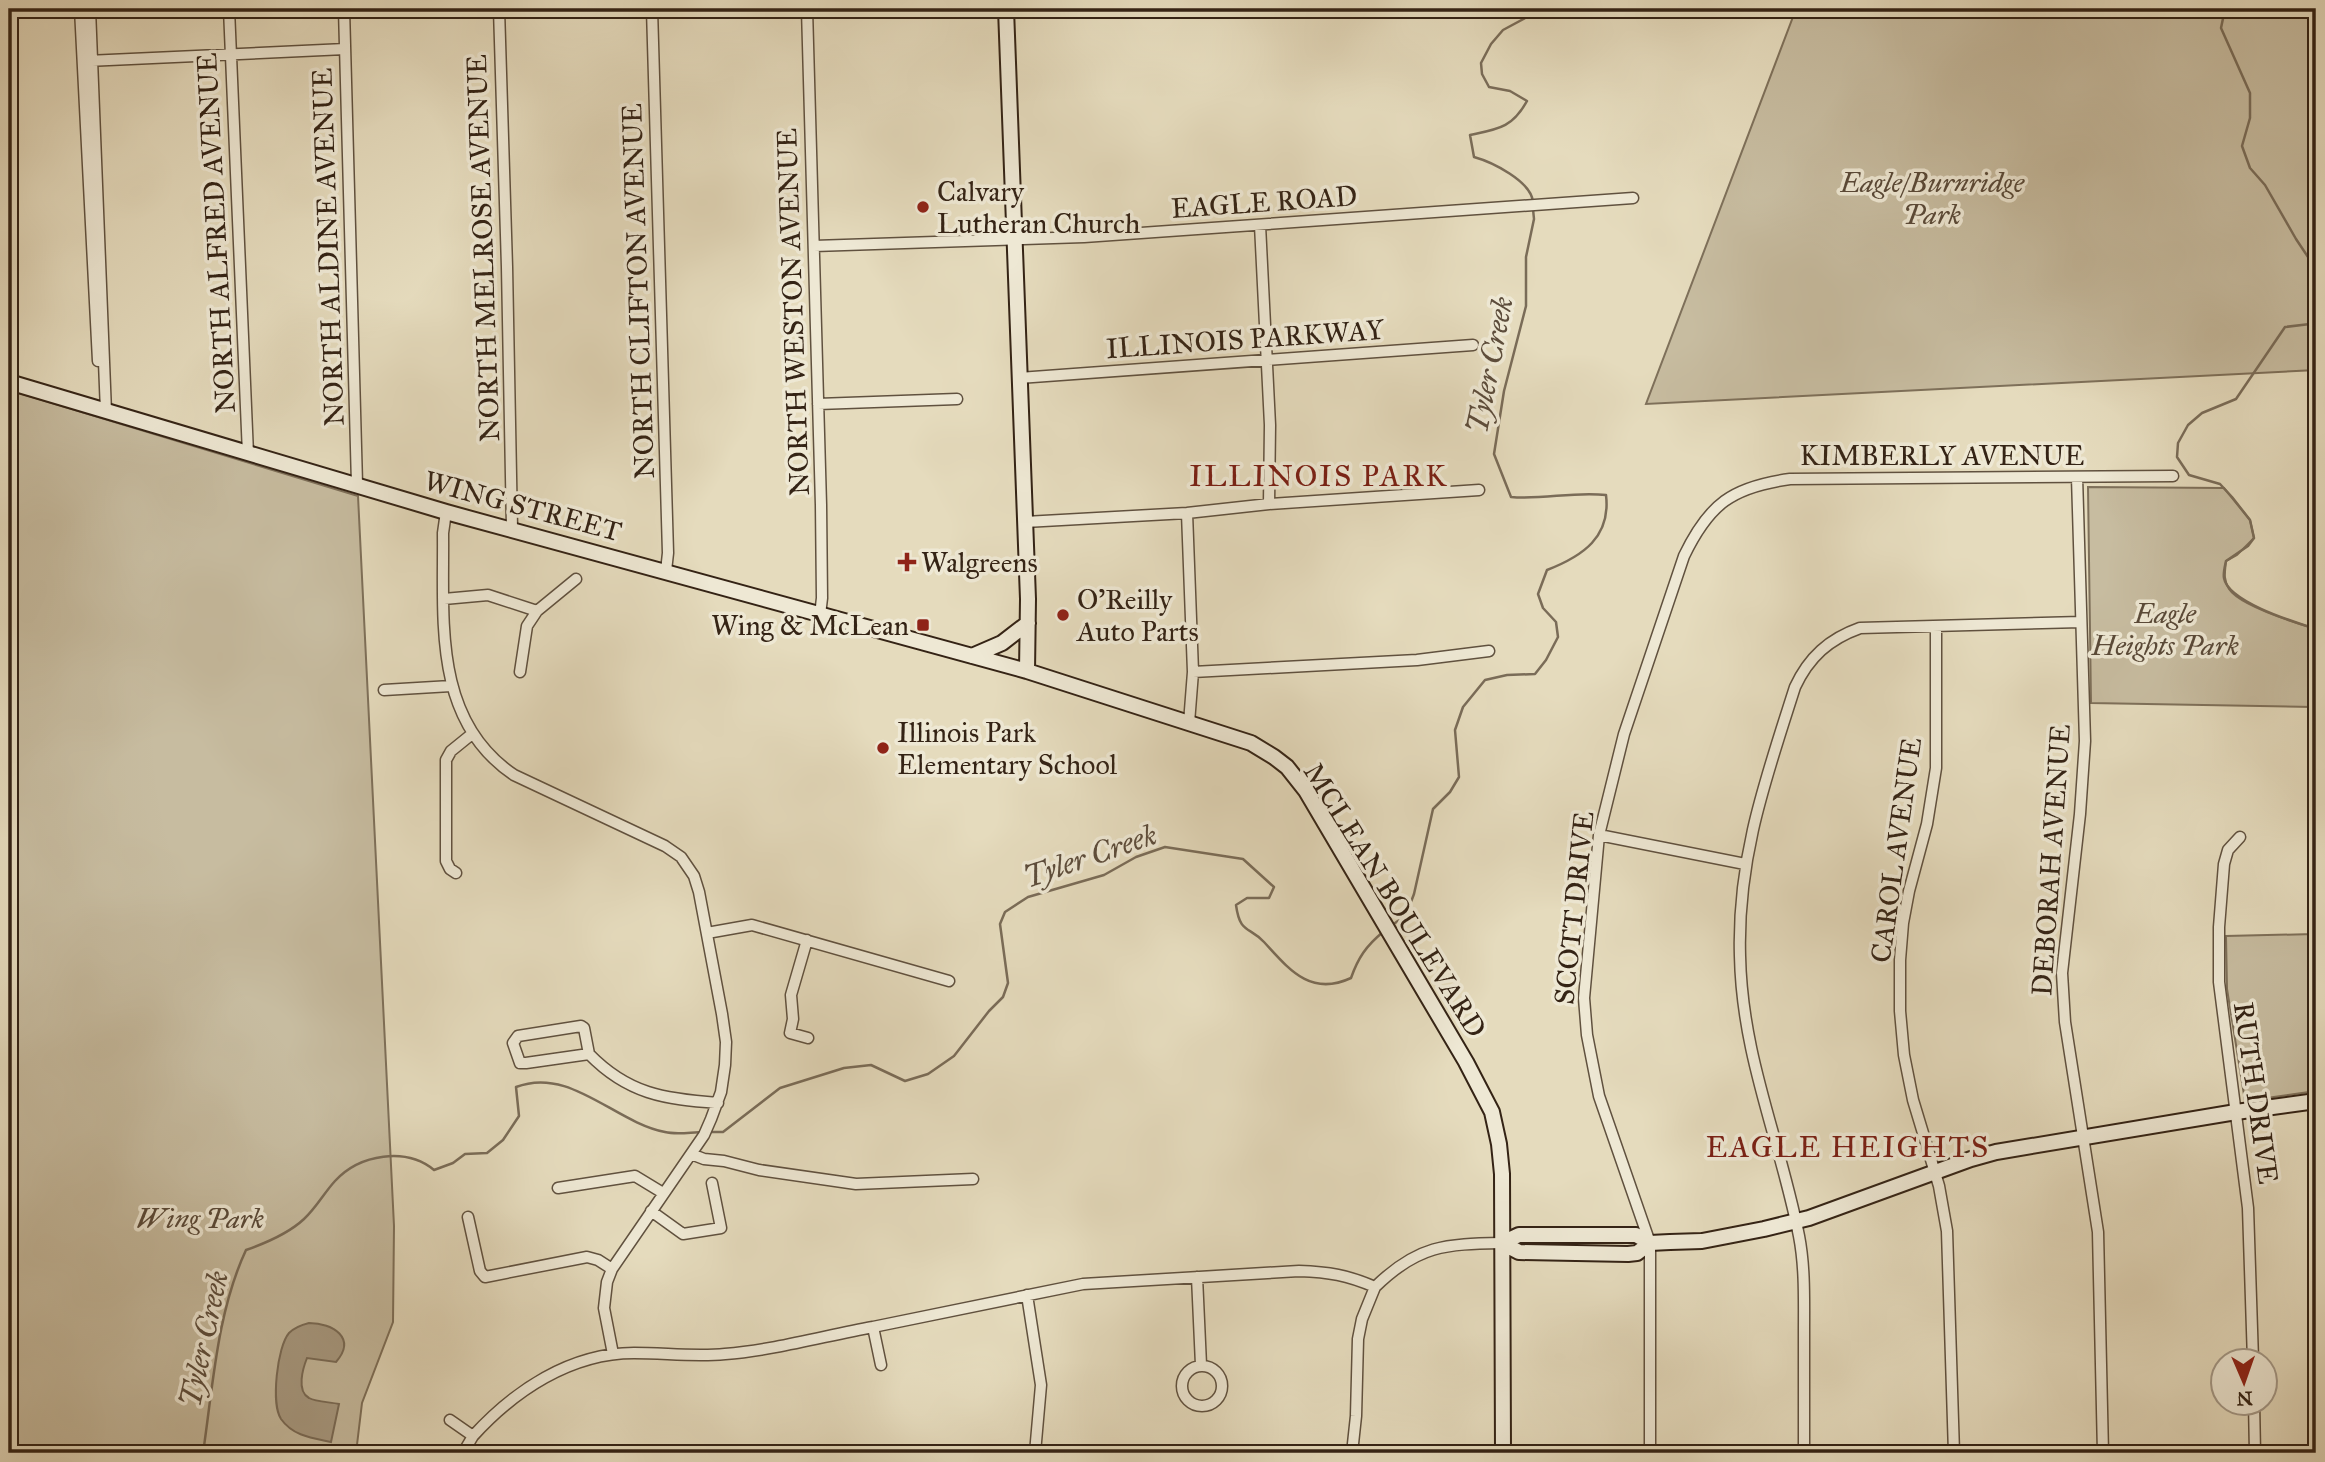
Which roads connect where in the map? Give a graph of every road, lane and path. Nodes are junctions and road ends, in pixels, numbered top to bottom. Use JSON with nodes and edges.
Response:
{"nodes":[{"id":1,"x":80,"y":9,"type":"edge"},
{"id":2,"x":90,"y":9,"type":"edge"},
{"id":3,"x":229,"y":9,"type":"edge"},
{"id":4,"x":344,"y":9,"type":"edge"},
{"id":5,"x":499,"y":9,"type":"edge"},
{"id":6,"x":652,"y":9,"type":"edge"},
{"id":7,"x":807,"y":9,"type":"edge"},
{"id":8,"x":1006,"y":9,"type":"edge"},
{"id":9,"x":345,"y":50,"type":"junction"},
{"id":10,"x":231,"y":54,"type":"junction"},
{"id":11,"x":88,"y":61,"type":"junction"},
{"id":12,"x":1633,"y":198,"type":"dead end"},
{"id":13,"x":1260,"y":225,"type":"junction"},
{"id":14,"x":1014,"y":238,"type":"junction"},
{"id":15,"x":814,"y":246,"type":"junction"},
{"id":16,"x":1473,"y":345,"type":"dead end"},
{"id":17,"x":1266,"y":361,"type":"junction"},
{"id":18,"x":1019,"y":377,"type":"junction"},
{"id":19,"x":9,"y":382,"type":"edge"},
{"id":20,"x":957,"y":399,"type":"dead end"},
{"id":21,"x":818,"y":404,"type":"junction"},
{"id":22,"x":103,"y":411,"type":"junction"},
{"id":23,"x":248,"y":454,"type":"junction"},
{"id":24,"x":2173,"y":476,"type":"dead end"},
{"id":25,"x":2077,"y":477,"type":"junction"},
{"id":26,"x":357,"y":484,"type":"junction"},
{"id":27,"x":1479,"y":490,"type":"dead end"},
{"id":28,"x":1269,"y":503,"type":"junction"},
{"id":29,"x":1718,"y":506,"type":"joint"},
{"id":30,"x":446,"y":512,"type":"junction"},
{"id":31,"x":1187,"y":513,"type":"junction"},
{"id":32,"x":1025,"y":522,"type":"junction"},
{"id":33,"x":512,"y":528,"type":"junction"},
{"id":34,"x":666,"y":571,"type":"junction"},
{"id":35,"x":576,"y":579,"type":"dead end"},
{"id":36,"x":444,"y":599,"type":"junction"},
{"id":37,"x":537,"y":611,"type":"junction"},
{"id":38,"x":821,"y":615,"type":"junction"},
{"id":39,"x":1028,"y":622,"type":"junction"},
{"id":40,"x":2081,"y":622,"type":"junction"},
{"id":41,"x":1936,"y":626,"type":"junction"},
{"id":42,"x":1489,"y":651,"type":"dead end"},
{"id":43,"x":972,"y":656,"type":"junction"},
{"id":44,"x":1027,"y":671,"type":"junction"},
{"id":45,"x":520,"y":672,"type":"dead end"},
{"id":46,"x":1193,"y":672,"type":"junction"},
{"id":47,"x":451,"y":686,"type":"junction"},
{"id":48,"x":384,"y":691,"type":"dead end"},
{"id":49,"x":1189,"y":723,"type":"junction"},
{"id":50,"x":472,"y":734,"type":"junction"},
{"id":51,"x":1599,"y":835,"type":"junction"},
{"id":52,"x":2240,"y":837,"type":"dead end"},
{"id":53,"x":1745,"y":864,"type":"junction"},
{"id":54,"x":456,"y":873,"type":"dead end"},
{"id":55,"x":707,"y":933,"type":"junction"},
{"id":56,"x":807,"y":940,"type":"junction"},
{"id":57,"x":949,"y":981,"type":"dead end"},
{"id":58,"x":808,"y":1038,"type":"dead end"},
{"id":59,"x":589,"y":1054,"type":"junction"},
{"id":60,"x":2316,"y":1101,"type":"edge"},
{"id":61,"x":718,"y":1103,"type":"junction"},
{"id":62,"x":2236,"y":1112,"type":"junction"},
{"id":63,"x":2084,"y":1139,"type":"junction"},
{"id":64,"x":693,"y":1151,"type":"junction"},
{"id":65,"x":1935,"y":1172,"type":"junction"},
{"id":66,"x":973,"y":1179,"type":"dead end"},
{"id":67,"x":712,"y":1183,"type":"dead end"},
{"id":68,"x":558,"y":1188,"type":"dead end"},
{"id":69,"x":663,"y":1194,"type":"junction"},
{"id":70,"x":651,"y":1211,"type":"junction"},
{"id":71,"x":468,"y":1217,"type":"dead end"},
{"id":72,"x":1796,"y":1222,"type":"junction"},
{"id":73,"x":1502,"y":1243,"type":"junction"},
{"id":74,"x":1650,"y":1243,"type":"junction"},
{"id":75,"x":612,"y":1269,"type":"junction"},
{"id":76,"x":1197,"y":1277,"type":"junction"},
{"id":77,"x":1375,"y":1287,"type":"junction"},
{"id":78,"x":1027,"y":1295,"type":"junction"},
{"id":79,"x":873,"y":1327,"type":"junction"},
{"id":80,"x":2253,"y":1346,"type":"edge"},
{"id":81,"x":613,"y":1354,"type":"junction"},
{"id":82,"x":881,"y":1365,"type":"dead end"},
{"id":83,"x":1201,"y":1365,"type":"junction"},
{"id":84,"x":2254,"y":1416,"type":"edge"},
{"id":85,"x":450,"y":1420,"type":"dead end"},
{"id":86,"x":473,"y":1436,"type":"junction"},
{"id":87,"x":463,"y":1453,"type":"edge"},
{"id":88,"x":1035,"y":1453,"type":"edge"},
{"id":89,"x":1352,"y":1453,"type":"edge"},
{"id":90,"x":1503,"y":1453,"type":"edge"},
{"id":91,"x":1650,"y":1453,"type":"edge"},
{"id":92,"x":1804,"y":1453,"type":"edge"},
{"id":93,"x":1954,"y":1453,"type":"edge"},
{"id":94,"x":2103,"y":1453,"type":"edge"},
{"id":95,"x":2255,"y":1453,"type":"edge"}],
"edges":[{"from":1,"to":11,"type":"street"},
{"from":2,"to":11,"type":"street"},
{"from":3,"to":10,"type":"street","name":"NORTH ALFRED AVENUE"},
{"from":4,"to":9,"type":"street","name":"NORTH ALDINE AVENUE"},
{"from":5,"to":33,"type":"street","name":"NORTH MELROSE AVENUE"},
{"from":6,"to":34,"type":"street","name":"NORTH CLIFTON AVENUE"},
{"from":7,"to":15,"type":"street","name":"NORTH WESTON AVENUE"},
{"from":8,"to":14,"type":"street"},
{"from":9,"to":10,"type":"street"},
{"from":9,"to":26,"type":"street","name":"NORTH ALDINE AVENUE"},
{"from":10,"to":11,"type":"street"},
{"from":10,"to":23,"type":"street","name":"NORTH ALFRED AVENUE"},
{"from":11,"to":22,"type":"street"},
{"from":12,"to":13,"type":"street","name":"EAGLE ROAD"},
{"from":13,"to":14,"type":"street","name":"EAGLE ROAD"},
{"from":13,"to":17,"type":"street"},
{"from":14,"to":15,"type":"street","name":"EAGLE ROAD"},
{"from":14,"to":18,"type":"street"},
{"from":15,"to":21,"type":"street","name":"NORTH WESTON AVENUE"},
{"from":16,"to":17,"type":"street","name":"ILLINOIS PARKWAY"},
{"from":17,"to":18,"type":"street","name":"ILLINOIS PARKWAY"},
{"from":17,"to":28,"type":"street"},
{"from":18,"to":32,"type":"street"},
{"from":19,"to":22,"type":"street","name":"WING STREET"},
{"from":20,"to":21,"type":"street"},
{"from":21,"to":38,"type":"street","name":"NORTH WESTON AVENUE"},
{"from":22,"to":23,"type":"street","name":"WING STREET"},
{"from":23,"to":26,"type":"street","name":"WING STREET"},
{"from":24,"to":25,"type":"street","name":"KIMBERLY AVENUE"},
{"from":25,"to":29,"type":"street","name":"KIMBERLY AVENUE"},
{"from":25,"to":40,"type":"street","name":"DEBORAH AVENUE"},
{"from":26,"to":30,"type":"street","name":"WING STREET"},
{"from":27,"to":28,"type":"street"},
{"from":28,"to":31,"type":"street"},
{"from":29,"to":51,"type":"street","name":"SCOTT DRIVE"},
{"from":30,"to":33,"type":"street","name":"WING STREET"},
{"from":30,"to":36,"type":"street"},
{"from":31,"to":32,"type":"street"},
{"from":31,"to":46,"type":"street"},
{"from":32,"to":39,"type":"street"},
{"from":33,"to":34,"type":"street","name":"WING STREET"},
{"from":34,"to":38,"type":"street","name":"WING STREET"},
{"from":35,"to":37,"type":"street"},
{"from":36,"to":37,"type":"street"},
{"from":36,"to":47,"type":"street"},
{"from":37,"to":45,"type":"street"},
{"from":38,"to":43,"type":"street","name":"WING STREET"},
{"from":39,"to":43,"type":"street"},
{"from":39,"to":44,"type":"street"},
{"from":40,"to":41,"type":"street"},
{"from":40,"to":63,"type":"street","name":"DEBORAH AVENUE"},
{"from":41,"to":53,"type":"street"},
{"from":41,"to":65,"type":"street","name":"CAROL AVENUE"},
{"from":42,"to":46,"type":"street"},
{"from":43,"to":44,"type":"street","name":"WING STREET"},
{"from":44,"to":49,"type":"street","name":"MCLEAN BOULEVARD"},
{"from":46,"to":49,"type":"street"},
{"from":47,"to":48,"type":"street"},
{"from":47,"to":50,"type":"street"},
{"from":49,"to":73,"type":"street","name":"MCLEAN BOULEVARD"},
{"from":50,"to":54,"type":"street"},
{"from":50,"to":55,"type":"street"},
{"from":51,"to":53,"type":"street"},
{"from":51,"to":74,"type":"street","name":"SCOTT DRIVE"},
{"from":52,"to":62,"type":"street","name":"RUTH DRIVE"},
{"from":53,"to":72,"type":"street"},
{"from":55,"to":56,"type":"street"},
{"from":55,"to":61,"type":"street"},
{"from":56,"to":57,"type":"street"},
{"from":56,"to":58,"type":"street"},
{"from":59,"to":59,"type":"street"},
{"from":59,"to":61,"type":"street"},
{"from":60,"to":62,"type":"street"},
{"from":61,"to":64,"type":"street"},
{"from":62,"to":63,"type":"street"},
{"from":62,"to":80,"type":"street","name":"RUTH DRIVE"},
{"from":63,"to":65,"type":"street"},
{"from":63,"to":94,"type":"street","name":"DEBORAH AVENUE"},
{"from":64,"to":66,"type":"street"},
{"from":64,"to":69,"type":"street"},
{"from":65,"to":72,"type":"street"},
{"from":65,"to":93,"type":"street","name":"CAROL AVENUE"},
{"from":67,"to":70,"type":"street"},
{"from":68,"to":69,"type":"street"},
{"from":69,"to":70,"type":"street"},
{"from":70,"to":75,"type":"street"},
{"from":71,"to":75,"type":"street"},
{"from":72,"to":74,"type":"street"},
{"from":72,"to":92,"type":"street"},
{"from":73,"to":74,"type":"street"},
{"from":73,"to":77,"type":"street"},
{"from":73,"to":90,"type":"street","name":"MCLEAN BOULEVARD"},
{"from":74,"to":91,"type":"street","name":"SCOTT DRIVE"},
{"from":75,"to":81,"type":"street"},
{"from":76,"to":77,"type":"street"},
{"from":76,"to":78,"type":"street"},
{"from":76,"to":83,"type":"street"},
{"from":77,"to":89,"type":"street"},
{"from":78,"to":79,"type":"street"},
{"from":78,"to":88,"type":"street"},
{"from":79,"to":81,"type":"street"},
{"from":79,"to":82,"type":"street"},
{"from":81,"to":86,"type":"street"},
{"from":83,"to":83,"type":"street"},
{"from":84,"to":95,"type":"street"},
{"from":85,"to":86,"type":"street"},
{"from":86,"to":87,"type":"street"}]}
